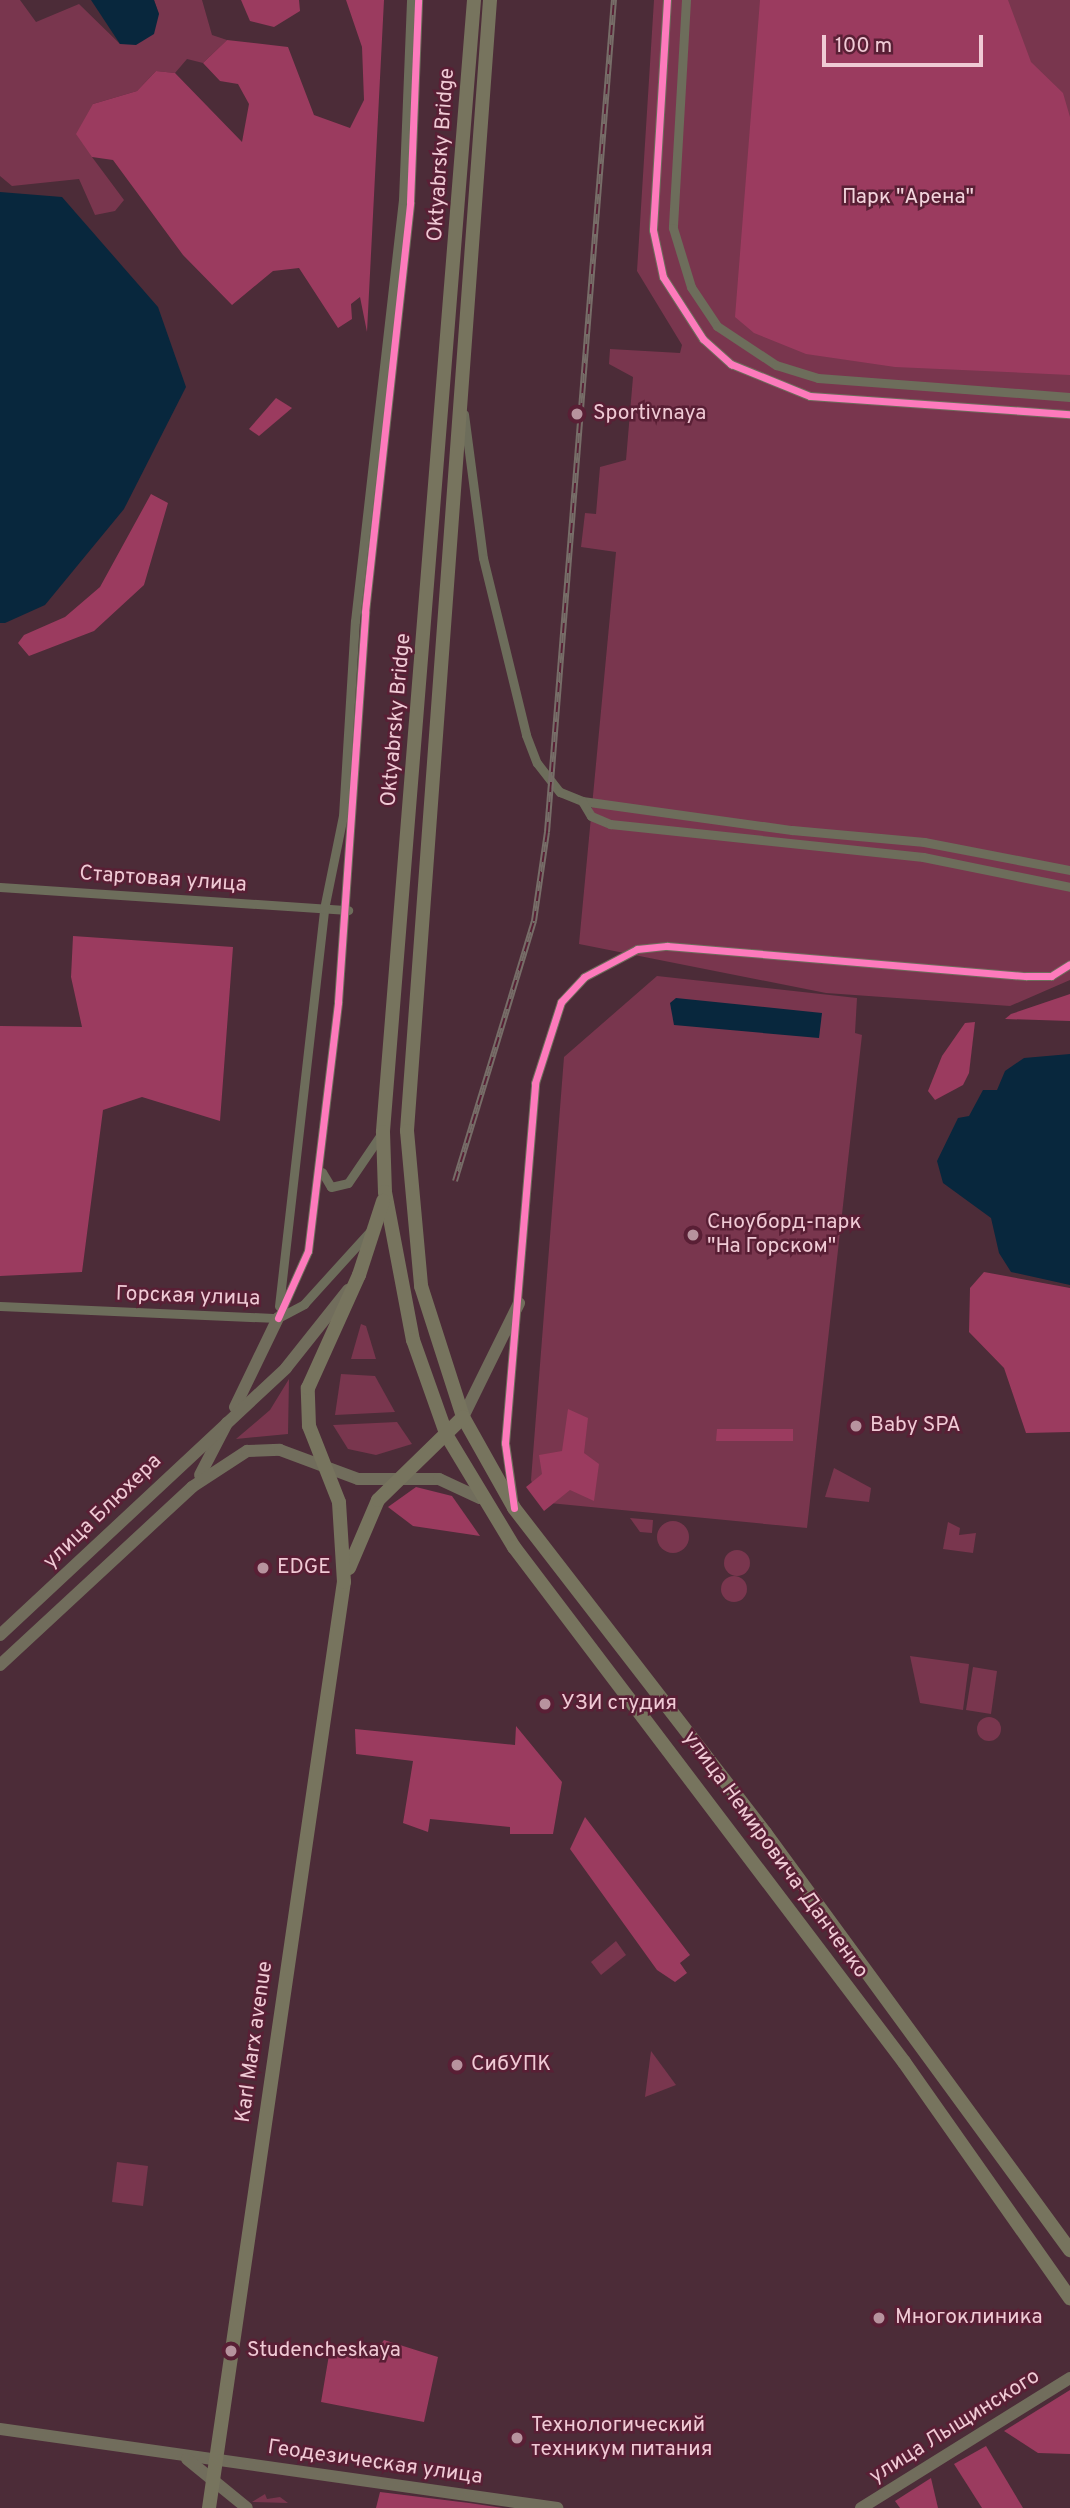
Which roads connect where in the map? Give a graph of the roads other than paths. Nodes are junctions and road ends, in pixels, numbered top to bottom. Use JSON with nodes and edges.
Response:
{"nodes":[{"id":1,"x":411,"y":0,"type":"edge"},
{"id":2,"x":418,"y":0,"type":"edge"},
{"id":3,"x":474,"y":0,"type":"edge"},
{"id":4,"x":490,"y":0,"type":"edge"},
{"id":5,"x":667,"y":0,"type":"edge"},
{"id":6,"x":686,"y":0,"type":"edge"},
{"id":7,"x":461,"y":391,"type":"junction"},
{"id":8,"x":975,"y":391,"type":"junction"},
{"id":9,"x":1070,"y":397,"type":"edge"},
{"id":10,"x":974,"y":408,"type":"junction"},
{"id":11,"x":1070,"y":414,"type":"edge"},
{"id":12,"x":583,"y":802,"type":"junction"},
{"id":13,"x":792,"y":830,"type":"junction"},
{"id":14,"x":791,"y":845,"type":"junction"},
{"id":15,"x":1070,"y":870,"type":"edge"},
{"id":16,"x":0,"y":887,"type":"edge"},
{"id":17,"x":1070,"y":887,"type":"edge"},
{"id":18,"x":324,"y":909,"type":"junction"},
{"id":19,"x":348,"y":910,"type":"junction"},
{"id":20,"x":1070,"y":964,"type":"edge"},
{"id":21,"x":383,"y":1132,"type":"junction"},
{"id":22,"x":321,"y":1166,"type":"junction"},
{"id":23,"x":385,"y":1192,"type":"junction"},
{"id":24,"x":377,"y":1224,"type":"junction"},
{"id":25,"x":359,"y":1275,"type":"junction"},
{"id":26,"x":520,"y":1303,"type":"junction"},
{"id":27,"x":0,"y":1306,"type":"edge"},
{"id":28,"x":278,"y":1318,"type":"junction"},
{"id":29,"x":231,"y":1414,"type":"junction"},
{"id":30,"x":463,"y":1417,"type":"junction"},
{"id":31,"x":447,"y":1436,"type":"junction"},
{"id":32,"x":327,"y":1467,"type":"junction"},
{"id":33,"x":399,"y":1479,"type":"junction"},
{"id":34,"x":192,"y":1487,"type":"junction"},
{"id":35,"x":480,"y":1498,"type":"junction"},
{"id":36,"x":514,"y":1508,"type":"junction"},
{"id":37,"x":344,"y":1582,"type":"junction"},
{"id":38,"x":0,"y":1635,"type":"edge"},
{"id":39,"x":0,"y":1665,"type":"edge"},
{"id":40,"x":1070,"y":2250,"type":"edge"},
{"id":41,"x":1070,"y":2298,"type":"edge"},
{"id":42,"x":1070,"y":2378,"type":"edge"},
{"id":43,"x":0,"y":2429,"type":"edge"},
{"id":44,"x":187,"y":2459,"type":"junction"},
{"id":45,"x":215,"y":2461,"type":"junction"},
{"id":46,"x":213,"y":2481,"type":"junction"},
{"id":47,"x":209,"y":2508,"type":"edge"},
{"id":48,"x":247,"y":2508,"type":"edge"},
{"id":49,"x":557,"y":2508,"type":"edge"},
{"id":50,"x":861,"y":2508,"type":"edge"}],
"edges":[{"from":1,"to":18,"type":"street"},
{"from":2,"to":19,"type":"street"},
{"from":3,"to":21,"type":"main road","name":"Oktyabrsky Bridge"},
{"from":4,"to":7,"type":"main road","name":"Oktyabrsky Bridge"},
{"from":5,"to":10,"type":"street"},
{"from":6,"to":8,"type":"street"},
{"from":7,"to":12,"type":"street"},
{"from":7,"to":30,"type":"main road","name":"Oktyabrsky Bridge"},
{"from":8,"to":9,"type":"street"},
{"from":8,"to":10,"type":"street"},
{"from":10,"to":11,"type":"street"},
{"from":12,"to":13,"type":"street"},
{"from":12,"to":14,"type":"street"},
{"from":13,"to":14,"type":"street"},
{"from":13,"to":15,"type":"street"},
{"from":14,"to":17,"type":"street"},
{"from":16,"to":18,"type":"street","name":"Стартовая улица"},
{"from":18,"to":19,"type":"street","name":"Стартовая улица"},
{"from":18,"to":28,"type":"street"},
{"from":19,"to":22,"type":"street"},
{"from":20,"to":26,"type":"street"},
{"from":21,"to":22,"type":"street"},
{"from":21,"to":23,"type":"main road","name":"Oktyabrsky Bridge"},
{"from":22,"to":28,"type":"street"},
{"from":23,"to":24,"type":"main road"},
{"from":23,"to":31,"type":"main road","name":"Oktyabrsky Bridge"},
{"from":24,"to":25,"type":"main road"},
{"from":24,"to":28,"type":"street","name":"Горская улица"},
{"from":25,"to":29,"type":"main road","name":"улица Блюхера"},
{"from":25,"to":32,"type":"main road"},
{"from":26,"to":30,"type":"main road"},
{"from":26,"to":36,"type":"street"},
{"from":27,"to":28,"type":"street","name":"Горская улица"},
{"from":28,"to":29,"type":"main road"},
{"from":29,"to":34,"type":"main road"},
{"from":29,"to":38,"type":"main road","name":"улица Блюхера"},
{"from":30,"to":31,"type":"main road"},
{"from":30,"to":36,"type":"main road","name":"улица Немировича-Данченко"},
{"from":31,"to":33,"type":"main road"},
{"from":31,"to":35,"type":"main road","name":"улица Немировича-Данченко"},
{"from":32,"to":33,"type":"main road","name":"улица Блюхера"},
{"from":32,"to":34,"type":"main road","name":"улица Блюхера"},
{"from":32,"to":37,"type":"main road"},
{"from":33,"to":35,"type":"main road","name":"улица Блюхера"},
{"from":33,"to":37,"type":"main road"},
{"from":34,"to":39,"type":"main road","name":"улица Блюхера"},
{"from":35,"to":41,"type":"main road","name":"улица Немировича-Данченко"},
{"from":36,"to":40,"type":"main road","name":"улица Немировича-Данченко"},
{"from":37,"to":45,"type":"main road","name":"Karl Marx avenue"},
{"from":42,"to":50,"type":"main road","name":"улица Лыщинского"},
{"from":43,"to":44,"type":"main road","name":"Геодезическая улица"},
{"from":44,"to":45,"type":"main road","name":"Геодезическая улица"},
{"from":44,"to":46,"type":"main road"},
{"from":45,"to":46,"type":"main road","name":"Karl Marx avenue"},
{"from":45,"to":49,"type":"main road","name":"Геодезическая улица"},
{"from":46,"to":47,"type":"main road","name":"Karl Marx avenue"},
{"from":46,"to":48,"type":"main road"}]}
